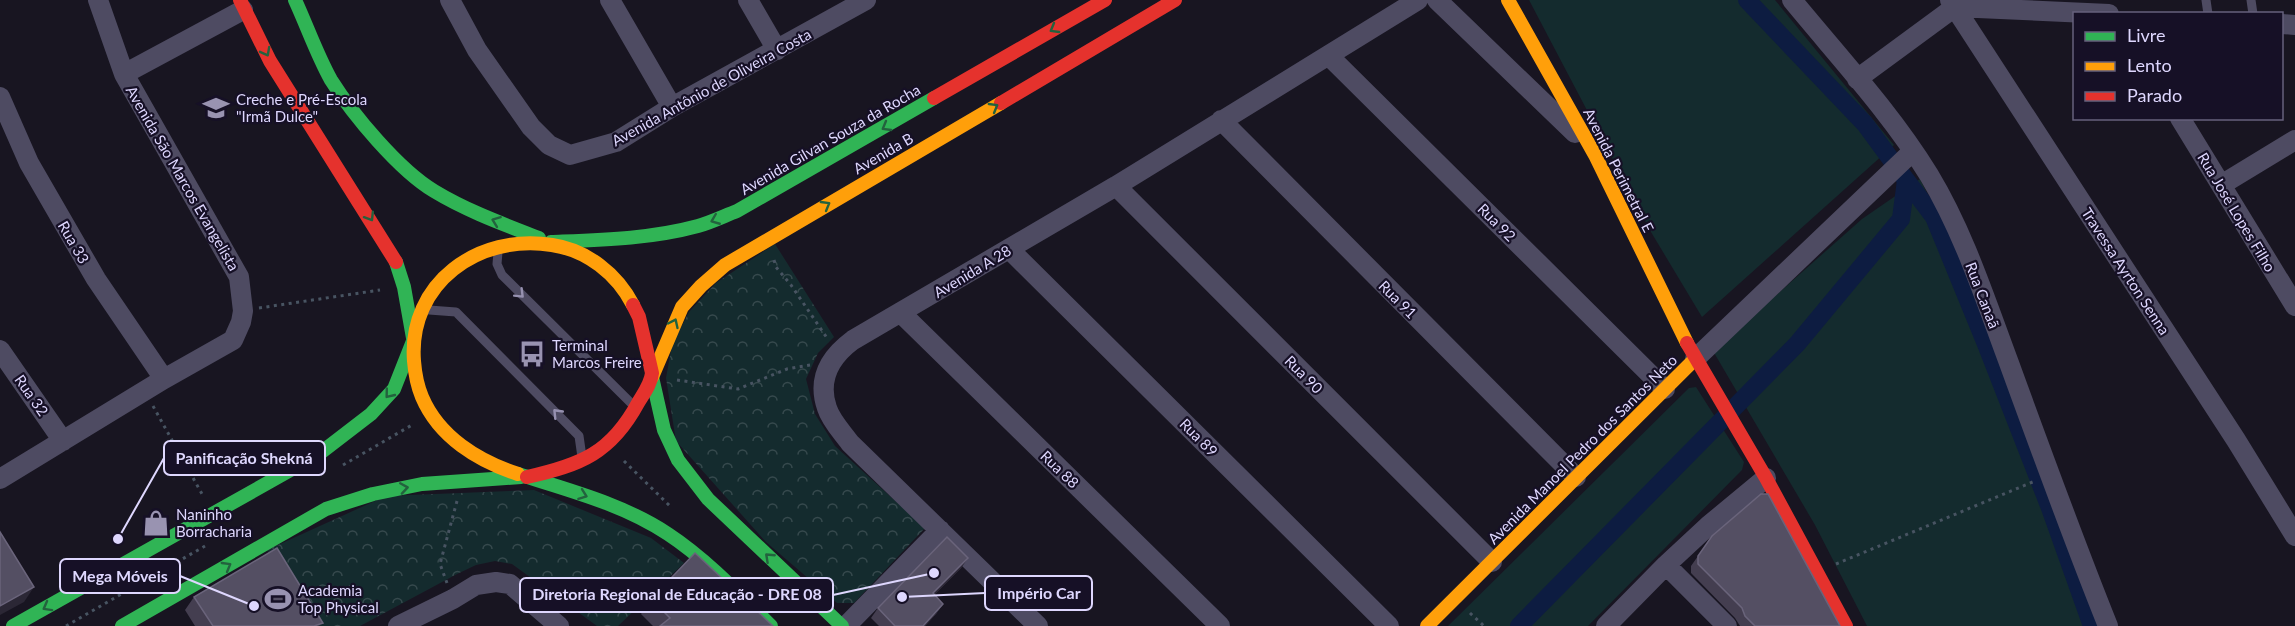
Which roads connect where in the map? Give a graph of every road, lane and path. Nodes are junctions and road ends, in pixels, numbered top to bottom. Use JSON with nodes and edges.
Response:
{"nodes":[{"id":1,"x":98,"y":0,"type":"edge"},
{"id":2,"x":295,"y":0,"type":"edge"},
{"id":3,"x":450,"y":0,"type":"edge"},
{"id":4,"x":610,"y":0,"type":"edge"},
{"id":5,"x":748,"y":0,"type":"edge"},
{"id":6,"x":866,"y":0,"type":"edge"},
{"id":7,"x":1105,"y":0,"type":"edge"},
{"id":8,"x":1175,"y":0,"type":"edge"},
{"id":9,"x":1418,"y":0,"type":"edge"},
{"id":10,"x":1437,"y":0,"type":"edge"},
{"id":11,"x":1508,"y":0,"type":"edge"},
{"id":12,"x":1792,"y":0,"type":"edge"},
{"id":13,"x":1953,"y":4,"type":"edge"},
{"id":14,"x":241,"y":5,"type":"edge"},
{"id":15,"x":2078,"y":12,"type":"edge"},
{"id":16,"x":777,"y":50,"type":"junction"},
{"id":17,"x":1329,"y":56,"type":"junction"},
{"id":18,"x":124,"y":74,"type":"junction"},
{"id":19,"x":1857,"y":79,"type":"junction"},
{"id":20,"x":0,"y":97,"type":"edge"},
{"id":21,"x":672,"y":107,"type":"junction"},
{"id":22,"x":1221,"y":120,"type":"junction"},
{"id":23,"x":2181,"y":120,"type":"edge"},
{"id":24,"x":2295,"y":140,"type":"edge"},
{"id":25,"x":1590,"y":147,"type":"junction"},
{"id":26,"x":1909,"y":155,"type":"junction"},
{"id":27,"x":2221,"y":185,"type":"junction"},
{"id":28,"x":1116,"y":186,"type":"junction"},
{"id":29,"x":768,"y":239,"type":"junction"},
{"id":30,"x":550,"y":242,"type":"junction"},
{"id":31,"x":499,"y":244,"type":"junction"},
{"id":32,"x":1009,"y":249,"type":"junction"},
{"id":33,"x":2289,"y":286,"type":"edge"},
{"id":34,"x":404,"y":287,"type":"junction"},
{"id":35,"x":2295,"y":306,"type":"edge"},
{"id":36,"x":423,"y":310,"type":"junction"},
{"id":37,"x":243,"y":311,"type":"junction"},
{"id":38,"x":901,"y":313,"type":"junction"},
{"id":39,"x":413,"y":341,"type":"junction"},
{"id":40,"x":0,"y":350,"type":"edge"},
{"id":41,"x":834,"y":356,"type":"junction"},
{"id":42,"x":1695,"y":359,"type":"junction"},
{"id":43,"x":652,"y":377,"type":"junction"},
{"id":44,"x":164,"y":379,"type":"junction"},
{"id":45,"x":1665,"y":389,"type":"junction"},
{"id":46,"x":145,"y":391,"type":"junction"},
{"id":47,"x":637,"y":408,"type":"junction"},
{"id":48,"x":63,"y":441,"type":"junction"},
{"id":49,"x":583,"y":462,"type":"junction"},
{"id":50,"x":527,"y":477,"type":"junction"},
{"id":51,"x":1576,"y":477,"type":"junction"},
{"id":52,"x":1766,"y":478,"type":"junction"},
{"id":53,"x":0,"y":479,"type":"edge"},
{"id":54,"x":461,"y":479,"type":"junction"},
{"id":55,"x":2040,"y":479,"type":"dead end"},
{"id":56,"x":213,"y":514,"type":"junction"},
{"id":57,"x":940,"y":530,"type":"junction"},
{"id":58,"x":2295,"y":536,"type":"edge"},
{"id":59,"x":1492,"y":562,"type":"junction"},
{"id":60,"x":1666,"y":565,"type":"junction"},
{"id":61,"x":1818,"y":572,"type":"junction"},
{"id":62,"x":527,"y":598,"type":"junction"},
{"id":63,"x":453,"y":599,"type":"junction"},
{"id":64,"x":1474,"y":616,"type":"dead end"},
{"id":65,"x":13,"y":626,"type":"edge"},
{"id":66,"x":122,"y":626,"type":"edge"},
{"id":67,"x":399,"y":626,"type":"edge"},
{"id":68,"x":543,"y":626,"type":"edge"},
{"id":69,"x":559,"y":626,"type":"edge"},
{"id":70,"x":771,"y":626,"type":"edge"},
{"id":71,"x":844,"y":626,"type":"edge"},
{"id":72,"x":1038,"y":626,"type":"edge"},
{"id":73,"x":1220,"y":626,"type":"edge"},
{"id":74,"x":1389,"y":626,"type":"edge"},
{"id":75,"x":1427,"y":626,"type":"edge"},
{"id":76,"x":1484,"y":626,"type":"edge"},
{"id":77,"x":1606,"y":626,"type":"edge"},
{"id":78,"x":1727,"y":626,"type":"edge"},
{"id":79,"x":1846,"y":626,"type":"edge"},
{"id":80,"x":2108,"y":626,"type":"edge"}],
"edges":[{"from":1,"to":18,"type":"street","name":"Avenida São Marcos Evangelista"},
{"from":30,"to":2,"type":"main road","one_way":true},
{"from":3,"to":21,"type":"street","name":"Avenida Antônio de Oliveira Costa"},
{"from":4,"to":21,"type":"street"},
{"from":5,"to":16,"type":"street"},
{"from":6,"to":16,"type":"street","name":"Avenida Antônio de Oliveira Costa"},
{"from":7,"to":30,"type":"main road","name":"Avenida Gilvan Souza da Rocha","one_way":true},
{"from":29,"to":8,"type":"main road","name":"Avenida B","one_way":true},
{"from":9,"to":17,"type":"street","name":"Avenida A 28"},
{"from":10,"to":25,"type":"street"},
{"from":11,"to":25,"type":"main road","name":"Avenida Perimetral E"},
{"from":12,"to":19,"type":"street","name":"Rua Canaã"},
{"from":13,"to":15,"type":"street"},
{"from":13,"to":19,"type":"street"},
{"from":13,"to":58,"type":"street","name":"Travessa Ayrton Senna"},
{"from":14,"to":18,"type":"street"},
{"from":14,"to":34,"type":"main road","one_way":true},
{"from":16,"to":21,"type":"street","name":"Avenida Antônio de Oliveira Costa"},
{"from":17,"to":22,"type":"street","name":"Avenida A 28"},
{"from":17,"to":45,"type":"street","name":"Rua 92"},
{"from":18,"to":37,"type":"street","name":"Avenida São Marcos Evangelista"},
{"from":19,"to":26,"type":"street","name":"Rua Canaã"},
{"from":20,"to":44,"type":"street","name":"Rua 33"},
{"from":22,"to":28,"type":"street","name":"Avenida A 28"},
{"from":22,"to":51,"type":"street","name":"Rua 91"},
{"from":23,"to":27,"type":"street","name":"Rua José Lopes Filho"},
{"from":24,"to":27,"type":"street"},
{"from":25,"to":42,"type":"main road","name":"Avenida Perimetral E"},
{"from":26,"to":42,"type":"street"},
{"from":26,"to":80,"type":"street","name":"Rua Canaã"},
{"from":27,"to":33,"type":"street","name":"Rua José Lopes Filho"},
{"from":28,"to":32,"type":"street","name":"Avenida A 28"},
{"from":28,"to":59,"type":"street","name":"Rua 90"},
{"from":29,"to":41,"type":"path"},
{"from":43,"to":29,"type":"main road","name":"Avenida B","one_way":true},
{"from":30,"to":31,"type":"main road","name":"Avenida Gilvan Souza da Rocha"},
{"from":30,"to":43,"type":"main road"},
{"from":31,"to":36,"type":"main road"},
{"from":31,"to":47,"type":"lane","one_way":true},
{"from":32,"to":38,"type":"street","name":"Avenida A 28"},
{"from":32,"to":74,"type":"street","name":"Rua 89"},
{"from":33,"to":35,"type":"street","name":"Rua José Lopes Filho"},
{"from":34,"to":37,"type":"path"},
{"from":34,"to":39,"type":"main road"},
{"from":36,"to":39,"type":"main road"},
{"from":49,"to":36,"type":"lane","one_way":true},
{"from":37,"to":44,"type":"street","name":"Avenida São Marcos Evangelista"},
{"from":38,"to":41,"type":"street","name":"Avenida A 28"},
{"from":38,"to":73,"type":"street","name":"Rua 88"},
{"from":39,"to":50,"type":"main road"},
{"from":39,"to":56,"type":"main road","one_way":true},
{"from":40,"to":48,"type":"street","name":"Rua 32"},
{"from":41,"to":43,"type":"path"},
{"from":41,"to":57,"type":"street"},
{"from":42,"to":45,"type":"main road","name":"Avenida Manoel Pedro dos Santos Neto"},
{"from":42,"to":52,"type":"main road","name":"Avenida Manoel Pedro dos Santos Neto"},
{"from":43,"to":47,"type":"main road","name":"Avenida B"},
{"from":71,"to":43,"type":"main road","one_way":true},
{"from":44,"to":46,"type":"street","name":"Avenida São Marcos Evangelista"},
{"from":45,"to":51,"type":"main road","name":"Avenida Manoel Pedro dos Santos Neto"},
{"from":46,"to":48,"type":"street","name":"Avenida São Marcos Evangelista"},
{"from":46,"to":56,"type":"path"},
{"from":47,"to":49,"type":"main road","name":"Avenida B"},
{"from":48,"to":53,"type":"street","name":"Avenida São Marcos Evangelista"},
{"from":49,"to":50,"type":"main road","name":"Avenida B"},
{"from":50,"to":54,"type":"main road"},
{"from":50,"to":70,"type":"main road","one_way":true},
{"from":51,"to":59,"type":"main road","name":"Avenida Manoel Pedro dos Santos Neto"},
{"from":52,"to":60,"type":"street"},
{"from":52,"to":61,"type":"main road","name":"Avenida Manoel Pedro dos Santos Neto"},
{"from":54,"to":63,"type":"path"},
{"from":66,"to":54,"type":"main road","one_way":true},
{"from":55,"to":61,"type":"path"},
{"from":56,"to":65,"type":"main road","one_way":true},
{"from":57,"to":71,"type":"street"},
{"from":57,"to":72,"type":"street"},
{"from":59,"to":75,"type":"main road","name":"Avenida Manoel Pedro dos Santos Neto"},
{"from":60,"to":77,"type":"street"},
{"from":60,"to":78,"type":"street"},
{"from":61,"to":79,"type":"main road","name":"Avenida Manoel Pedro dos Santos Neto"},
{"from":62,"to":63,"type":"street"},
{"from":62,"to":68,"type":"street"},
{"from":62,"to":69,"type":"street"},
{"from":63,"to":67,"type":"street"},
{"from":64,"to":76,"type":"path"}]}
